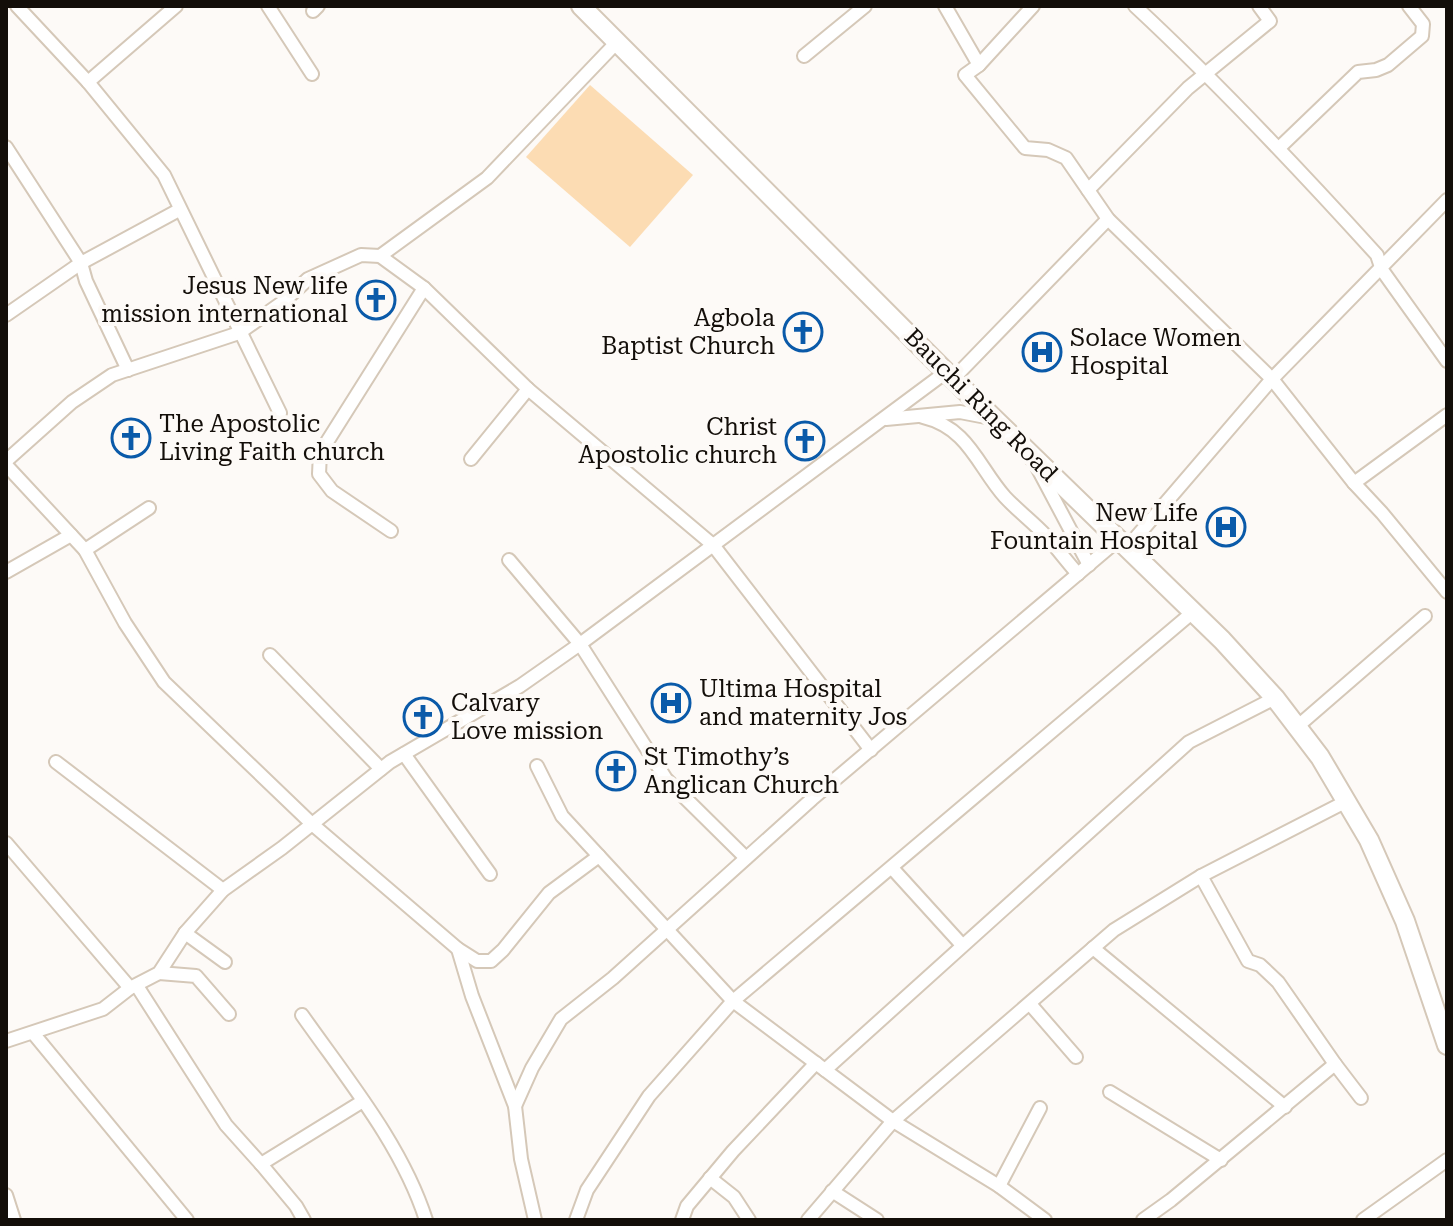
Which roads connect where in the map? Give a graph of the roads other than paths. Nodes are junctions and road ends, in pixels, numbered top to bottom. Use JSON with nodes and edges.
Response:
{"nodes":[{"id":1,"x":17,"y":6,"type":"edge"},
{"id":2,"x":176,"y":6,"type":"edge"},
{"id":3,"x":268,"y":6,"type":"edge"},
{"id":4,"x":581,"y":6,"type":"edge"},
{"id":5,"x":865,"y":6,"type":"edge"},
{"id":6,"x":945,"y":6,"type":"edge"},
{"id":7,"x":1033,"y":6,"type":"edge"},
{"id":8,"x":1135,"y":6,"type":"edge"},
{"id":9,"x":1259,"y":6,"type":"edge"},
{"id":10,"x":1409,"y":6,"type":"edge"},
{"id":11,"x":617,"y":42,"type":"junction"},
{"id":12,"x":804,"y":56,"type":"dead end"},
{"id":13,"x":979,"y":65,"type":"junction"},
{"id":14,"x":1207,"y":73,"type":"junction"},
{"id":15,"x":312,"y":74,"type":"dead end"},
{"id":16,"x":88,"y":82,"type":"junction"},
{"id":17,"x":6,"y":147,"type":"edge"},
{"id":18,"x":1280,"y":147,"type":"junction"},
{"id":19,"x":1088,"y":190,"type":"junction"},
{"id":20,"x":1447,"y":200,"type":"edge"},
{"id":21,"x":179,"y":210,"type":"junction"},
{"id":22,"x":1108,"y":219,"type":"junction"},
{"id":23,"x":380,"y":256,"type":"junction"},
{"id":24,"x":81,"y":263,"type":"junction"},
{"id":25,"x":1382,"y":270,"type":"junction"},
{"id":26,"x":424,"y":288,"type":"junction"},
{"id":27,"x":7,"y":311,"type":"edge"},
{"id":28,"x":239,"y":333,"type":"junction"},
{"id":29,"x":1447,"y":361,"type":"edge"},
{"id":30,"x":128,"y":370,"type":"junction"},
{"id":31,"x":949,"y":375,"type":"junction"},
{"id":32,"x":1272,"y":379,"type":"junction"},
{"id":33,"x":528,"y":389,"type":"junction"},
{"id":34,"x":280,"y":413,"type":"dead end"},
{"id":35,"x":1447,"y":415,"type":"edge"},
{"id":36,"x":923,"y":417,"type":"junction"},
{"id":37,"x":994,"y":419,"type":"junction"},
{"id":38,"x":882,"y":420,"type":"junction"},
{"id":39,"x":1029,"y":454,"type":"junction"},
{"id":40,"x":471,"y":459,"type":"dead end"},
{"id":41,"x":6,"y":463,"type":"edge"},
{"id":42,"x":1354,"y":483,"type":"junction"},
{"id":43,"x":149,"y":508,"type":"dead end"},
{"id":44,"x":391,"y":531,"type":"dead end"},
{"id":45,"x":71,"y":535,"type":"junction"},
{"id":46,"x":1122,"y":544,"type":"junction"},
{"id":47,"x":713,"y":545,"type":"junction"},
{"id":48,"x":85,"y":550,"type":"junction"},
{"id":49,"x":509,"y":560,"type":"dead end"},
{"id":50,"x":1089,"y":565,"type":"junction"},
{"id":51,"x":6,"y":572,"type":"edge"},
{"id":52,"x":1078,"y":574,"type":"junction"},
{"id":53,"x":1447,"y":592,"type":"edge"},
{"id":54,"x":1193,"y":612,"type":"junction"},
{"id":55,"x":1425,"y":616,"type":"dead end"},
{"id":56,"x":580,"y":644,"type":"junction"},
{"id":57,"x":270,"y":655,"type":"dead end"},
{"id":58,"x":1275,"y":698,"type":"junction"},
{"id":59,"x":1298,"y":726,"type":"junction"},
{"id":60,"x":871,"y":750,"type":"junction"},
{"id":61,"x":404,"y":754,"type":"junction"},
{"id":62,"x":56,"y":762,"type":"dead end"},
{"id":63,"x":537,"y":766,"type":"dead end"},
{"id":64,"x":381,"y":769,"type":"junction"},
{"id":65,"x":1347,"y":801,"type":"junction"},
{"id":66,"x":312,"y":824,"type":"junction"},
{"id":67,"x":6,"y":843,"type":"edge"},
{"id":68,"x":599,"y":856,"type":"junction"},
{"id":69,"x":746,"y":858,"type":"junction"},
{"id":70,"x":892,"y":868,"type":"junction"},
{"id":71,"x":490,"y":874,"type":"dead end"},
{"id":72,"x":1201,"y":876,"type":"junction"},
{"id":73,"x":223,"y":890,"type":"junction"},
{"id":74,"x":667,"y":929,"type":"junction"},
{"id":75,"x":185,"y":933,"type":"junction"},
{"id":76,"x":962,"y":945,"type":"junction"},
{"id":77,"x":1093,"y":948,"type":"junction"},
{"id":78,"x":458,"y":949,"type":"junction"},
{"id":79,"x":225,"y":962,"type":"dead end"},
{"id":80,"x":159,"y":973,"type":"junction"},
{"id":81,"x":134,"y":987,"type":"junction"},
{"id":82,"x":733,"y":1001,"type":"junction"},
{"id":83,"x":1030,"y":1004,"type":"junction"},
{"id":84,"x":229,"y":1014,"type":"dead end"},
{"id":85,"x":302,"y":1015,"type":"dead end"},
{"id":86,"x":33,"y":1033,"type":"junction"},
{"id":87,"x":6,"y":1041,"type":"edge"},
{"id":88,"x":1447,"y":1045,"type":"edge"},
{"id":89,"x":1076,"y":1057,"type":"dead end"},
{"id":90,"x":1335,"y":1064,"type":"junction"},
{"id":91,"x":820,"y":1067,"type":"junction"},
{"id":92,"x":1110,"y":1092,"type":"dead end"},
{"id":93,"x":1361,"y":1098,"type":"dead end"},
{"id":94,"x":363,"y":1101,"type":"junction"},
{"id":95,"x":515,"y":1106,"type":"junction"},
{"id":96,"x":1285,"y":1107,"type":"junction"},
{"id":97,"x":1040,"y":1108,"type":"dead end"},
{"id":98,"x":893,"y":1121,"type":"junction"},
{"id":99,"x":1221,"y":1160,"type":"junction"},
{"id":100,"x":1447,"y":1160,"type":"edge"},
{"id":101,"x":261,"y":1164,"type":"junction"},
{"id":102,"x":710,"y":1178,"type":"junction"},
{"id":103,"x":999,"y":1186,"type":"junction"},
{"id":104,"x":832,"y":1191,"type":"junction"},
{"id":105,"x":6,"y":1195,"type":"edge"},
{"id":106,"x":14,"y":1220,"type":"edge"},
{"id":107,"x":187,"y":1220,"type":"edge"},
{"id":108,"x":304,"y":1220,"type":"edge"},
{"id":109,"x":426,"y":1220,"type":"edge"},
{"id":110,"x":535,"y":1220,"type":"edge"},
{"id":111,"x":576,"y":1220,"type":"edge"},
{"id":112,"x":682,"y":1220,"type":"edge"},
{"id":113,"x":749,"y":1220,"type":"edge"},
{"id":114,"x":808,"y":1220,"type":"edge"},
{"id":115,"x":877,"y":1220,"type":"edge"},
{"id":116,"x":1045,"y":1220,"type":"edge"},
{"id":117,"x":1143,"y":1220,"type":"edge"},
{"id":118,"x":1363,"y":1220,"type":"edge"}],
"edges":[{"from":1,"to":16,"type":"street"},
{"from":2,"to":16,"type":"street"},
{"from":3,"to":15,"type":"street"},
{"from":4,"to":11,"type":"main road","name":"Bauchi Ring Road"},
{"from":5,"to":12,"type":"street"},
{"from":6,"to":13,"type":"street"},
{"from":7,"to":13,"type":"street"},
{"from":8,"to":14,"type":"street"},
{"from":9,"to":14,"type":"street"},
{"from":10,"to":18,"type":"street"},
{"from":11,"to":23,"type":"street"},
{"from":11,"to":31,"type":"main road","name":"Bauchi Ring Road"},
{"from":13,"to":19,"type":"street"},
{"from":14,"to":18,"type":"street"},
{"from":14,"to":19,"type":"street"},
{"from":16,"to":21,"type":"street"},
{"from":17,"to":24,"type":"street"},
{"from":18,"to":25,"type":"street"},
{"from":19,"to":22,"type":"street"},
{"from":20,"to":25,"type":"street"},
{"from":21,"to":24,"type":"street"},
{"from":21,"to":28,"type":"street"},
{"from":22,"to":31,"type":"street"},
{"from":22,"to":32,"type":"street"},
{"from":23,"to":26,"type":"street"},
{"from":23,"to":28,"type":"street"},
{"from":24,"to":27,"type":"street"},
{"from":24,"to":30,"type":"street"},
{"from":25,"to":29,"type":"street"},
{"from":25,"to":32,"type":"street"},
{"from":26,"to":33,"type":"street"},
{"from":26,"to":44,"type":"street"},
{"from":28,"to":30,"type":"street"},
{"from":28,"to":34,"type":"street"},
{"from":30,"to":41,"type":"street"},
{"from":31,"to":37,"type":"main road","name":"Bauchi Ring Road"},
{"from":31,"to":38,"type":"street"},
{"from":32,"to":42,"type":"street"},
{"from":32,"to":46,"type":"street"},
{"from":33,"to":40,"type":"street"},
{"from":33,"to":47,"type":"street"},
{"from":35,"to":42,"type":"street"},
{"from":36,"to":37,"type":"street"},
{"from":36,"to":38,"type":"street"},
{"from":36,"to":52,"type":"street"},
{"from":37,"to":39,"type":"main road","name":"Bauchi Ring Road"},
{"from":38,"to":47,"type":"street"},
{"from":39,"to":46,"type":"main road","name":"Bauchi Ring Road"},
{"from":39,"to":50,"type":"street"},
{"from":41,"to":45,"type":"street"},
{"from":42,"to":53,"type":"street"},
{"from":43,"to":48,"type":"street"},
{"from":45,"to":48,"type":"street"},
{"from":45,"to":51,"type":"street"},
{"from":46,"to":50,"type":"street"},
{"from":46,"to":54,"type":"main road","name":"Bauchi Ring Road"},
{"from":47,"to":56,"type":"street"},
{"from":47,"to":60,"type":"street"},
{"from":48,"to":66,"type":"street"},
{"from":49,"to":56,"type":"street"},
{"from":50,"to":52,"type":"street"},
{"from":52,"to":60,"type":"street"},
{"from":54,"to":58,"type":"main road","name":"Bauchi Ring Road"},
{"from":54,"to":70,"type":"street"},
{"from":55,"to":59,"type":"street"},
{"from":56,"to":61,"type":"street"},
{"from":56,"to":69,"type":"street"},
{"from":57,"to":64,"type":"street"},
{"from":58,"to":59,"type":"main road","name":"Bauchi Ring Road"},
{"from":58,"to":76,"type":"street"},
{"from":59,"to":65,"type":"main road","name":"Bauchi Ring Road"},
{"from":60,"to":69,"type":"street"},
{"from":61,"to":64,"type":"street"},
{"from":61,"to":71,"type":"street"},
{"from":62,"to":73,"type":"street"},
{"from":63,"to":68,"type":"street"},
{"from":64,"to":66,"type":"street"},
{"from":65,"to":72,"type":"street"},
{"from":65,"to":88,"type":"main road","name":"Bauchi Ring Road"},
{"from":66,"to":73,"type":"street"},
{"from":66,"to":78,"type":"street"},
{"from":67,"to":81,"type":"street"},
{"from":68,"to":74,"type":"street"},
{"from":68,"to":78,"type":"street"},
{"from":69,"to":74,"type":"street"},
{"from":70,"to":76,"type":"street"},
{"from":70,"to":82,"type":"street"},
{"from":72,"to":77,"type":"street"},
{"from":72,"to":90,"type":"street"},
{"from":73,"to":75,"type":"street"},
{"from":74,"to":82,"type":"street"},
{"from":74,"to":95,"type":"street"},
{"from":75,"to":79,"type":"street"},
{"from":75,"to":80,"type":"street"},
{"from":76,"to":91,"type":"street"},
{"from":77,"to":83,"type":"street"},
{"from":77,"to":96,"type":"street"},
{"from":78,"to":95,"type":"street"},
{"from":80,"to":81,"type":"street"},
{"from":80,"to":84,"type":"street"},
{"from":81,"to":86,"type":"street"},
{"from":81,"to":101,"type":"street"},
{"from":82,"to":91,"type":"street"},
{"from":82,"to":111,"type":"street"},
{"from":83,"to":89,"type":"street"},
{"from":83,"to":98,"type":"street"},
{"from":85,"to":94,"type":"street"},
{"from":86,"to":87,"type":"street"},
{"from":86,"to":107,"type":"street"},
{"from":90,"to":93,"type":"street"},
{"from":90,"to":96,"type":"street"},
{"from":91,"to":98,"type":"street"},
{"from":91,"to":102,"type":"street"},
{"from":92,"to":99,"type":"street"},
{"from":94,"to":101,"type":"street"},
{"from":94,"to":109,"type":"street"},
{"from":95,"to":110,"type":"street"},
{"from":96,"to":99,"type":"street"},
{"from":97,"to":103,"type":"street"},
{"from":98,"to":103,"type":"street"},
{"from":98,"to":104,"type":"street"},
{"from":99,"to":117,"type":"street"},
{"from":100,"to":118,"type":"street"},
{"from":101,"to":108,"type":"street"},
{"from":102,"to":112,"type":"street"},
{"from":102,"to":113,"type":"street"},
{"from":103,"to":116,"type":"street"},
{"from":104,"to":114,"type":"street"},
{"from":104,"to":115,"type":"street"},
{"from":105,"to":106,"type":"street"}]}
